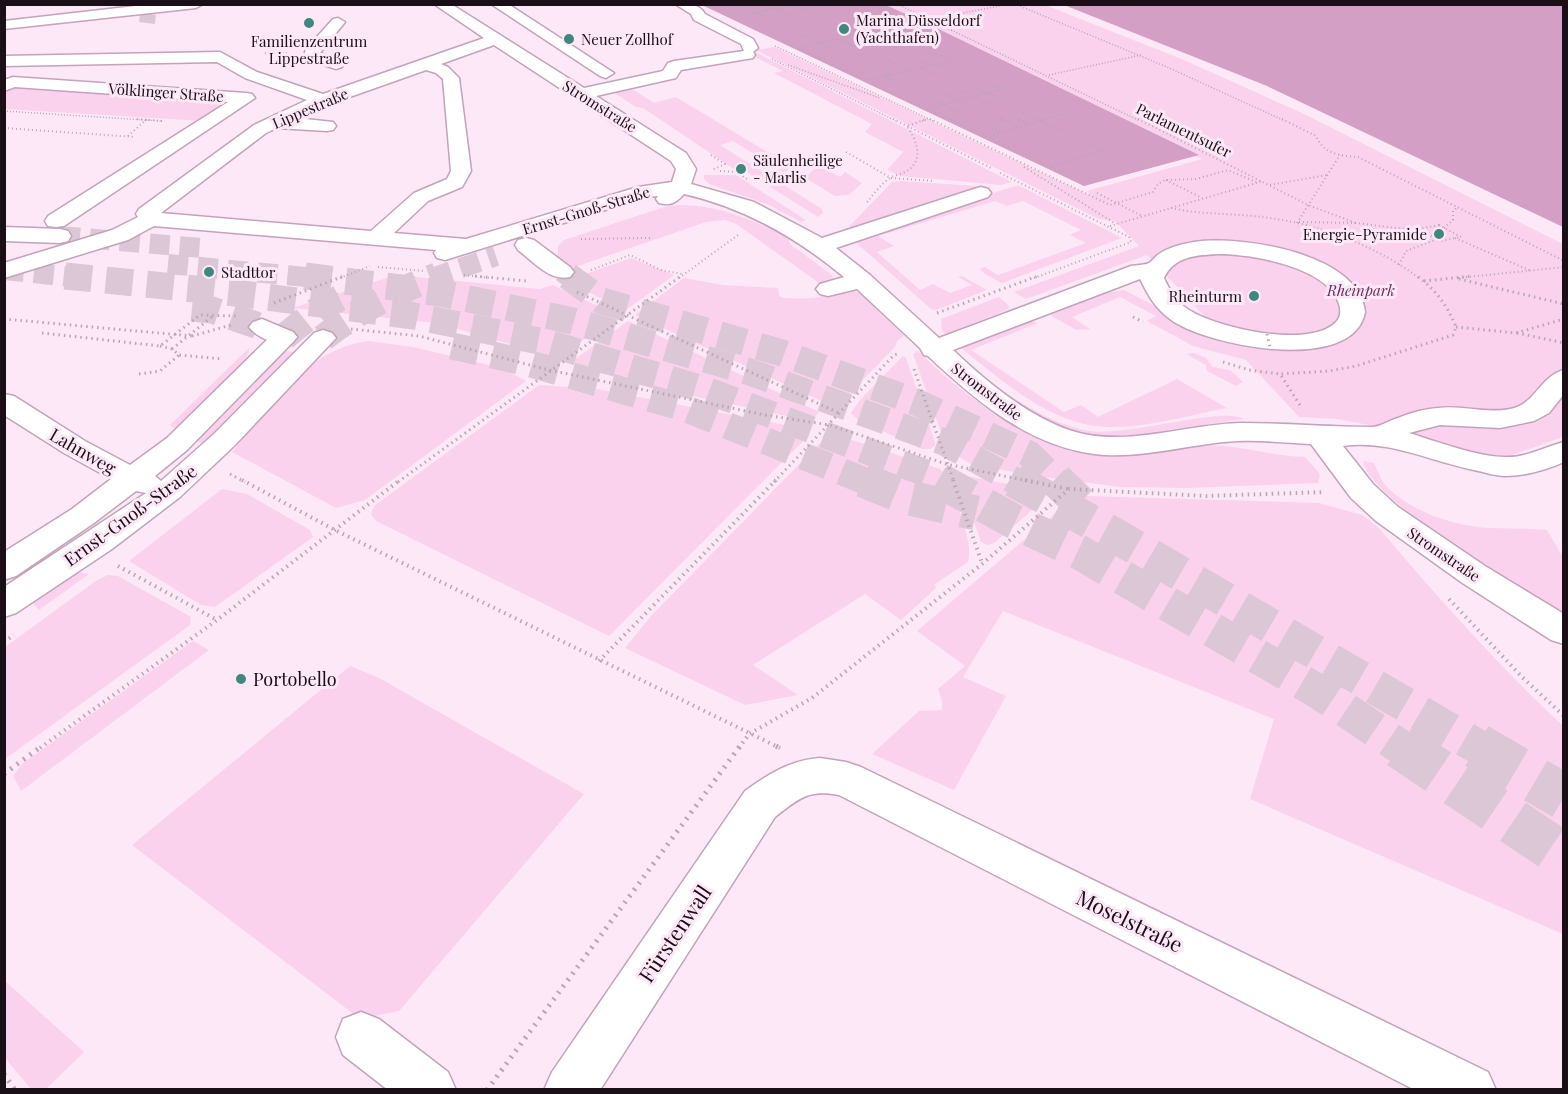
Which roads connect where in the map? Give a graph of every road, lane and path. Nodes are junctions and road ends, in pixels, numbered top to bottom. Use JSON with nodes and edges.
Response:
{"nodes":[{"id":1,"x":196,"y":4,"type":"edge"},
{"id":2,"x":441,"y":4,"type":"edge"},
{"id":3,"x":498,"y":4,"type":"edge"},
{"id":4,"x":682,"y":4,"type":"edge"},
{"id":5,"x":762,"y":4,"type":"edge"},
{"id":6,"x":799,"y":4,"type":"edge"},
{"id":7,"x":820,"y":4,"type":"edge"},
{"id":8,"x":897,"y":4,"type":"edge"},
{"id":9,"x":1010,"y":4,"type":"edge"},
{"id":10,"x":1017,"y":4,"type":"edge"},
{"id":11,"x":793,"y":5,"type":"edge"},
{"id":12,"x":741,"y":6,"type":"edge"},
{"id":13,"x":774,"y":9,"type":"junction"},
{"id":14,"x":829,"y":9,"type":"dead end"},
{"id":15,"x":810,"y":12,"type":"dead end"},
{"id":16,"x":757,"y":13,"type":"junction"},
{"id":17,"x":745,"y":15,"type":"dead end"},
{"id":18,"x":790,"y":16,"type":"dead end"},
{"id":19,"x":929,"y":19,"type":"junction"},
{"id":20,"x":772,"y":20,"type":"dead end"},
{"id":21,"x":879,"y":21,"type":"dead end"},
{"id":22,"x":338,"y":22,"type":"dead end"},
{"id":23,"x":4,"y":25,"type":"edge"},
{"id":24,"x":892,"y":26,"type":"junction"},
{"id":25,"x":873,"y":30,"type":"junction"},
{"id":26,"x":906,"y":31,"type":"dead end"},
{"id":27,"x":765,"y":33,"type":"dead end"},
{"id":28,"x":801,"y":34,"type":"dead end"},
{"id":29,"x":855,"y":34,"type":"junction"},
{"id":30,"x":1096,"y":36,"type":"junction"},
{"id":31,"x":893,"y":38,"type":"dead end"},
{"id":32,"x":836,"y":39,"type":"junction"},
{"id":33,"x":494,"y":40,"type":"junction"},
{"id":34,"x":874,"y":42,"type":"dead end"},
{"id":35,"x":819,"y":43,"type":"junction"},
{"id":36,"x":773,"y":46,"type":"dead end"},
{"id":37,"x":341,"y":47,"type":"dead end"},
{"id":38,"x":856,"y":47,"type":"dead end"},
{"id":39,"x":797,"y":48,"type":"junction"},
{"id":40,"x":836,"y":51,"type":"dead end"},
{"id":41,"x":930,"y":51,"type":"dead end"},
{"id":42,"x":1142,"y":55,"type":"junction"},
{"id":43,"x":909,"y":56,"type":"dead end"},
{"id":44,"x":768,"y":57,"type":"dead end"},
{"id":45,"x":4,"y":61,"type":"edge"},
{"id":46,"x":889,"y":61,"type":"dead end"},
{"id":47,"x":426,"y":64,"type":"junction"},
{"id":48,"x":937,"y":64,"type":"junction"},
{"id":49,"x":869,"y":65,"type":"dead end"},
{"id":50,"x":930,"y":65,"type":"junction"},
{"id":51,"x":637,"y":66,"type":"dead end"},
{"id":52,"x":920,"y":68,"type":"junction"},
{"id":53,"x":910,"y":70,"type":"junction"},
{"id":54,"x":950,"y":70,"type":"dead end"},
{"id":55,"x":362,"y":72,"type":"dead end"},
{"id":56,"x":902,"y":72,"type":"junction"},
{"id":57,"x":606,"y":73,"type":"junction"},
{"id":58,"x":890,"y":75,"type":"junction"},
{"id":59,"x":934,"y":75,"type":"dead end"},
{"id":60,"x":1049,"y":75,"type":"junction"},
{"id":61,"x":885,"y":76,"type":"junction"},
{"id":62,"x":916,"y":78,"type":"dead end"},
{"id":63,"x":384,"y":79,"type":"junction"},
{"id":64,"x":867,"y":80,"type":"junction"},
{"id":65,"x":562,"y":82,"type":"junction"},
{"id":66,"x":986,"y":82,"type":"dead end"},
{"id":67,"x":899,"y":83,"type":"dead end"},
{"id":68,"x":4,"y":86,"type":"edge"},
{"id":69,"x":972,"y":86,"type":"dead end"},
{"id":70,"x":957,"y":89,"type":"dead end"},
{"id":71,"x":170,"y":92,"type":"junction"},
{"id":72,"x":942,"y":93,"type":"dead end"},
{"id":73,"x":988,"y":93,"type":"junction"},
{"id":74,"x":582,"y":94,"type":"junction"},
{"id":75,"x":974,"y":96,"type":"junction"},
{"id":76,"x":927,"y":97,"type":"dead end"},
{"id":77,"x":958,"y":100,"type":"junction"},
{"id":78,"x":1004,"y":100,"type":"dead end"},
{"id":79,"x":315,"y":103,"type":"junction"},
{"id":80,"x":990,"y":104,"type":"dead end"},
{"id":81,"x":943,"y":105,"type":"junction"},
{"id":82,"x":901,"y":106,"type":"junction"},
{"id":83,"x":974,"y":108,"type":"dead end"},
{"id":84,"x":927,"y":109,"type":"junction"},
{"id":85,"x":4,"y":111,"type":"edge"},
{"id":86,"x":1073,"y":111,"type":"dead end"},
{"id":87,"x":958,"y":112,"type":"dead end"},
{"id":88,"x":1023,"y":113,"type":"dead end"},
{"id":89,"x":1012,"y":116,"type":"dead end"},
{"id":90,"x":928,"y":119,"type":"junction"},
{"id":91,"x":1000,"y":119,"type":"dead end"},
{"id":92,"x":1040,"y":121,"type":"junction"},
{"id":93,"x":273,"y":122,"type":"junction"},
{"id":94,"x":207,"y":123,"type":"junction"},
{"id":95,"x":985,"y":124,"type":"dead end"},
{"id":96,"x":1031,"y":124,"type":"junction"},
{"id":97,"x":327,"y":126,"type":"dead end"},
{"id":98,"x":1018,"y":127,"type":"junction"},
{"id":99,"x":4,"y":128,"type":"edge"},
{"id":100,"x":1002,"y":132,"type":"junction"},
{"id":101,"x":986,"y":137,"type":"junction"},
{"id":102,"x":181,"y":140,"type":"junction"},
{"id":103,"x":1131,"y":142,"type":"dead end"},
{"id":104,"x":1106,"y":150,"type":"junction"},
{"id":105,"x":846,"y":152,"type":"dead end"},
{"id":106,"x":1340,"y":155,"type":"junction"},
{"id":107,"x":1008,"y":157,"type":"junction"},
{"id":108,"x":1050,"y":167,"type":"junction"},
{"id":109,"x":1068,"y":175,"type":"dead end"},
{"id":110,"x":1327,"y":175,"type":"dead end"},
{"id":111,"x":891,"y":177,"type":"junction"},
{"id":112,"x":1165,"y":180,"type":"junction"},
{"id":113,"x":1263,"y":181,"type":"junction"},
{"id":114,"x":937,"y":182,"type":"dead end"},
{"id":115,"x":1256,"y":183,"type":"junction"},
{"id":116,"x":1021,"y":184,"type":"dead end"},
{"id":117,"x":1011,"y":185,"type":"dead end"},
{"id":118,"x":1270,"y":185,"type":"dead end"},
{"id":119,"x":678,"y":187,"type":"junction"},
{"id":120,"x":981,"y":193,"type":"dead end"},
{"id":121,"x":1097,"y":193,"type":"dead end"},
{"id":122,"x":1202,"y":198,"type":"junction"},
{"id":123,"x":1117,"y":202,"type":"junction"},
{"id":124,"x":1308,"y":205,"type":"junction"},
{"id":125,"x":1458,"y":207,"type":"junction"},
{"id":126,"x":1171,"y":208,"type":"junction"},
{"id":127,"x":1143,"y":216,"type":"junction"},
{"id":128,"x":149,"y":217,"type":"junction"},
{"id":129,"x":1297,"y":223,"type":"junction"},
{"id":130,"x":1356,"y":223,"type":"junction"},
{"id":131,"x":1116,"y":224,"type":"junction"},
{"id":132,"x":1109,"y":226,"type":"dead end"},
{"id":133,"x":1444,"y":228,"type":"junction"},
{"id":134,"x":1421,"y":231,"type":"junction"},
{"id":135,"x":4,"y":234,"type":"edge"},
{"id":136,"x":738,"y":235,"type":"dead end"},
{"id":137,"x":376,"y":237,"type":"junction"},
{"id":138,"x":1455,"y":238,"type":"junction"},
{"id":139,"x":1436,"y":240,"type":"junction"},
{"id":140,"x":472,"y":244,"type":"junction"},
{"id":141,"x":526,"y":245,"type":"junction"},
{"id":142,"x":820,"y":246,"type":"junction"},
{"id":143,"x":445,"y":253,"type":"tunnel mouth"},
{"id":144,"x":496,"y":256,"type":"tunnel mouth"},
{"id":145,"x":1563,"y":261,"type":"edge"},
{"id":146,"x":1400,"y":265,"type":"dead end"},
{"id":147,"x":1563,"y":267,"type":"edge"},
{"id":148,"x":1155,"y":270,"type":"junction"},
{"id":149,"x":4,"y":271,"type":"edge"},
{"id":150,"x":428,"y":271,"type":"tunnel mouth"},
{"id":151,"x":589,"y":271,"type":"dead end"},
{"id":152,"x":1533,"y":271,"type":"junction"},
{"id":153,"x":463,"y":275,"type":"dead end"},
{"id":154,"x":682,"y":275,"type":"junction"},
{"id":155,"x":1455,"y":278,"type":"junction"},
{"id":156,"x":565,"y":279,"type":"joint"},
{"id":157,"x":862,"y":280,"type":"junction"},
{"id":158,"x":1423,"y":281,"type":"dead end"},
{"id":159,"x":535,"y":282,"type":"dead end"},
{"id":160,"x":828,"y":289,"type":"dead end"},
{"id":161,"x":273,"y":303,"type":"dead end"},
{"id":162,"x":1563,"y":304,"type":"edge"},
{"id":163,"x":625,"y":314,"type":"junction"},
{"id":164,"x":214,"y":315,"type":"junction"},
{"id":165,"x":4,"y":319,"type":"edge"},
{"id":166,"x":1563,"y":319,"type":"edge"},
{"id":167,"x":1456,"y":327,"type":"dead end"},
{"id":168,"x":273,"y":332,"type":"tunnel mouth"},
{"id":169,"x":42,"y":333,"type":"dead end"},
{"id":170,"x":336,"y":333,"type":"joint"},
{"id":171,"x":1516,"y":333,"type":"junction"},
{"id":172,"x":1267,"y":334,"type":"dead end"},
{"id":173,"x":1563,"y":343,"type":"edge"},
{"id":174,"x":928,"y":344,"type":"junction"},
{"id":175,"x":160,"y":346,"type":"junction"},
{"id":176,"x":1270,"y":346,"type":"dead end"},
{"id":177,"x":172,"y":349,"type":"junction"},
{"id":178,"x":179,"y":355,"type":"junction"},
{"id":179,"x":894,"y":355,"type":"dead end"},
{"id":180,"x":223,"y":359,"type":"dead end"},
{"id":181,"x":549,"y":370,"type":"junction"},
{"id":182,"x":139,"y":374,"type":"dead end"},
{"id":183,"x":1563,"y":378,"type":"edge"},
{"id":184,"x":4,"y":402,"type":"edge"},
{"id":185,"x":841,"y":414,"type":"junction"},
{"id":186,"x":830,"y":425,"type":"junction"},
{"id":187,"x":1320,"y":436,"type":"junction"},
{"id":188,"x":1378,"y":436,"type":"junction"},
{"id":189,"x":1563,"y":451,"type":"edge"},
{"id":190,"x":205,"y":460,"type":"junction"},
{"id":191,"x":945,"y":464,"type":"junction"},
{"id":192,"x":132,"y":478,"type":"junction"},
{"id":193,"x":1069,"y":489,"type":"junction"},
{"id":194,"x":1362,"y":491,"type":"junction"},
{"id":195,"x":167,"y":492,"type":"junction"},
{"id":196,"x":335,"y":530,"type":"junction"},
{"id":197,"x":86,"y":548,"type":"junction"},
{"id":198,"x":982,"y":564,"type":"junction"},
{"id":199,"x":4,"y":568,"type":"edge"},
{"id":200,"x":1447,"y":597,"type":"dead end"},
{"id":201,"x":4,"y":604,"type":"edge"},
{"id":202,"x":217,"y":620,"type":"junction"},
{"id":203,"x":1563,"y":631,"type":"edge"},
{"id":204,"x":599,"y":661,"type":"junction"},
{"id":205,"x":1563,"y":716,"type":"edge"},
{"id":206,"x":749,"y":734,"type":"junction"},
{"id":207,"x":4,"y":774,"type":"edge"},
{"id":208,"x":805,"y":779,"type":"junction"},
{"id":209,"x":362,"y":1037,"type":"dead end"},
{"id":210,"x":4,"y":1074,"type":"edge"},
{"id":211,"x":15,"y":1089,"type":"edge"},
{"id":212,"x":430,"y":1089,"type":"edge"},
{"id":213,"x":487,"y":1089,"type":"edge"},
{"id":214,"x":570,"y":1089,"type":"edge"},
{"id":215,"x":1470,"y":1089,"type":"edge"}],
"edges":[{"from":1,"to":23,"type":"main road"},
{"from":2,"to":33,"type":"main road","name":"Stromstraße"},
{"from":3,"to":57,"type":"main road"},
{"from":4,"to":74,"type":"main road"},
{"from":5,"to":13,"type":"path"},
{"from":6,"to":11,"type":"path"},
{"from":7,"to":14,"type":"path"},
{"from":8,"to":19,"type":"path","name":"Parlamentsufer"},
{"from":9,"to":19,"type":"path"},
{"from":10,"to":30,"type":"path"},
{"from":10,"to":30,"type":"path"},
{"from":11,"to":13,"type":"path"},
{"from":11,"to":15,"type":"path"},
{"from":12,"to":16,"type":"path"},
{"from":13,"to":16,"type":"path"},
{"from":13,"to":18,"type":"path"},
{"from":16,"to":17,"type":"path"},
{"from":16,"to":20,"type":"path"},
{"from":19,"to":60,"type":"path","name":"Parlamentsufer"},
{"from":21,"to":24,"type":"path"},
{"from":22,"to":37,"type":"main road"},
{"from":24,"to":25,"type":"path"},
{"from":24,"to":26,"type":"path"},
{"from":25,"to":29,"type":"path"},
{"from":25,"to":31,"type":"path"},
{"from":27,"to":39,"type":"path"},
{"from":28,"to":35,"type":"path"},
{"from":29,"to":32,"type":"path"},
{"from":29,"to":34,"type":"path"},
{"from":30,"to":42,"type":"path"},
{"from":32,"to":35,"type":"path"},
{"from":32,"to":38,"type":"path"},
{"from":33,"to":47,"type":"main road","name":"Lippestraße"},
{"from":33,"to":65,"type":"main road","name":"Stromstraße"},
{"from":35,"to":39,"type":"path"},
{"from":35,"to":40,"type":"path"},
{"from":36,"to":82,"type":"path"},
{"from":39,"to":64,"type":"path"},
{"from":41,"to":48,"type":"path"},
{"from":42,"to":60,"type":"path"},
{"from":42,"to":106,"type":"path"},
{"from":43,"to":50,"type":"path"},
{"from":44,"to":82,"type":"path"},
{"from":45,"to":79,"type":"main road"},
{"from":46,"to":53,"type":"path"},
{"from":47,"to":63,"type":"main road","name":"Lippestraße"},
{"from":47,"to":137,"type":"main road"},
{"from":48,"to":50,"type":"path"},
{"from":48,"to":54,"type":"path"},
{"from":49,"to":58,"type":"path"},
{"from":50,"to":52,"type":"path"},
{"from":51,"to":57,"type":"main road"},
{"from":52,"to":53,"type":"path"},
{"from":52,"to":59,"type":"path"},
{"from":53,"to":56,"type":"path"},
{"from":55,"to":63,"type":"main road"},
{"from":56,"to":58,"type":"path"},
{"from":56,"to":62,"type":"path"},
{"from":57,"to":65,"type":"main road"},
{"from":58,"to":61,"type":"path"},
{"from":60,"to":113,"type":"path","name":"Parlamentsufer"},
{"from":61,"to":64,"type":"path"},
{"from":61,"to":67,"type":"path"},
{"from":63,"to":79,"type":"main road","name":"Lippestraße"},
{"from":64,"to":84,"type":"path"},
{"from":65,"to":74,"type":"main road","name":"Stromstraße"},
{"from":66,"to":73,"type":"path"},
{"from":68,"to":71,"type":"main road","name":"Völklinger Straße"},
{"from":69,"to":73,"type":"path"},
{"from":70,"to":75,"type":"path"},
{"from":71,"to":79,"type":"main road"},
{"from":71,"to":94,"type":"main road","name":"Völklinger Straße"},
{"from":72,"to":77,"type":"path"},
{"from":73,"to":75,"type":"path"},
{"from":73,"to":78,"type":"path"},
{"from":74,"to":119,"type":"main road","name":"Stromstraße"},
{"from":75,"to":77,"type":"path"},
{"from":75,"to":80,"type":"path"},
{"from":76,"to":81,"type":"path"},
{"from":77,"to":81,"type":"path"},
{"from":77,"to":83,"type":"path"},
{"from":79,"to":93,"type":"main road","name":"Lippestraße"},
{"from":81,"to":84,"type":"path"},
{"from":81,"to":87,"type":"path"},
{"from":82,"to":90,"type":"path"},
{"from":84,"to":101,"type":"path"},
{"from":85,"to":94,"type":"path"},
{"from":86,"to":92,"type":"path"},
{"from":88,"to":92,"type":"path"},
{"from":89,"to":96,"type":"path"},
{"from":90,"to":107,"type":"path"},
{"from":90,"to":111,"type":"path"},
{"from":91,"to":98,"type":"path"},
{"from":92,"to":96,"type":"path"},
{"from":92,"to":104,"type":"path"},
{"from":93,"to":97,"type":"main road"},
{"from":93,"to":128,"type":"main road","name":"Lippestraße"},
{"from":94,"to":102,"type":"main road","name":"Völklinger Straße"},
{"from":95,"to":100,"type":"path"},
{"from":96,"to":98,"type":"path"},
{"from":98,"to":100,"type":"path"},
{"from":99,"to":102,"type":"path"},
{"from":100,"to":101,"type":"path"},
{"from":101,"to":108,"type":"path"},
{"from":102,"to":135,"type":"main road","name":"Völklinger Straße"},
{"from":103,"to":104,"type":"path"},
{"from":104,"to":108,"type":"path"},
{"from":105,"to":111,"type":"path"},
{"from":106,"to":124,"type":"path"},
{"from":106,"to":125,"type":"path"},
{"from":107,"to":123,"type":"path"},
{"from":107,"to":131,"type":"path"},
{"from":108,"to":109,"type":"path"},
{"from":110,"to":118,"type":"path"},
{"from":111,"to":114,"type":"path"},
{"from":112,"to":115,"type":"path"},
{"from":112,"to":122,"type":"path"},
{"from":112,"to":123,"type":"path"},
{"from":113,"to":115,"type":"path"},
{"from":113,"to":124,"type":"path","name":"Parlamentsufer"},
{"from":115,"to":122,"type":"path"},
{"from":116,"to":117,"type":"path"},
{"from":119,"to":140,"type":"main road","name":"Ernst-Gnoß-Straße"},
{"from":119,"to":141,"type":"main road","name":"Ernst-Gnoß-Straße"},
{"from":119,"to":142,"type":"main road","name":"Stromstraße"},
{"from":120,"to":142,"type":"main road"},
{"from":121,"to":123,"type":"path"},
{"from":122,"to":126,"type":"path"},
{"from":123,"to":127,"type":"path"},
{"from":124,"to":129,"type":"path"},
{"from":124,"to":130,"type":"path","name":"Parlamentsufer"},
{"from":125,"to":133,"type":"path"},
{"from":125,"to":145,"type":"path"},
{"from":126,"to":127,"type":"path"},
{"from":126,"to":129,"type":"path"},
{"from":127,"to":131,"type":"path"},
{"from":128,"to":137,"type":"main road"},
{"from":128,"to":149,"type":"main road","name":"Lippestraße"},
{"from":129,"to":130,"type":"path"},
{"from":130,"to":134,"type":"path"},
{"from":131,"to":132,"type":"path"},
{"from":133,"to":134,"type":"path"},
{"from":133,"to":138,"type":"path"},
{"from":134,"to":139,"type":"path"},
{"from":136,"to":154,"type":"path"},
{"from":137,"to":140,"type":"main road"},
{"from":138,"to":139,"type":"path"},
{"from":138,"to":152,"type":"path"},
{"from":139,"to":146,"type":"path"},
{"from":140,"to":141,"type":"main road"},
{"from":140,"to":143,"type":"main road","name":"Ernst-Gnoß-Straße"},
{"from":141,"to":144,"type":"main road","name":"Ernst-Gnoß-Straße"},
{"from":141,"to":156,"type":"main road"},
{"from":142,"to":157,"type":"main road","name":"Stromstraße"},
{"from":147,"to":152,"type":"path"},
{"from":148,"to":148,"type":"main road"},
{"from":148,"to":174,"type":"main road"},
{"from":150,"to":161,"type":"path"},
{"from":151,"to":154,"type":"path"},
{"from":152,"to":155,"type":"path"},
{"from":153,"to":159,"type":"path"},
{"from":154,"to":163,"type":"path"},
{"from":155,"to":158,"type":"path"},
{"from":155,"to":162,"type":"path"},
{"from":156,"to":163,"type":"path"},
{"from":157,"to":160,"type":"main road"},
{"from":157,"to":174,"type":"main road","name":"Stromstraße"},
{"from":163,"to":181,"type":"path"},
{"from":163,"to":185,"type":"path"},
{"from":164,"to":165,"type":"path","bridge":true},
{"from":164,"to":175,"type":"path"},
{"from":164,"to":177,"type":"path"},
{"from":166,"to":171,"type":"path"},
{"from":167,"to":171,"type":"path"},
{"from":168,"to":192,"type":"main road","name":"Ernst-Gnoß-Straße"},
{"from":169,"to":175,"type":"path"},
{"from":170,"to":181,"type":"path"},
{"from":170,"to":190,"type":"main road","name":"Ernst-Gnoß-Straße"},
{"from":171,"to":173,"type":"path"},
{"from":172,"to":176,"type":"path","bridge":true},
{"from":174,"to":187,"type":"main road","name":"Stromstraße"},
{"from":174,"to":191,"type":"path"},
{"from":175,"to":177,"type":"path"},
{"from":177,"to":178,"type":"path"},
{"from":178,"to":180,"type":"path"},
{"from":178,"to":182,"type":"path"},
{"from":179,"to":185,"type":"path"},
{"from":181,"to":186,"type":"path"},
{"from":181,"to":196,"type":"path"},
{"from":183,"to":188,"type":"main road"},
{"from":184,"to":192,"type":"main road","name":"Lahnweg"},
{"from":185,"to":186,"type":"path"},
{"from":186,"to":191,"type":"path"},
{"from":186,"to":204,"type":"path"},
{"from":187,"to":188,"type":"main road"},
{"from":187,"to":194,"type":"main road","name":"Stromstraße"},
{"from":188,"to":189,"type":"main road"},
{"from":190,"to":195,"type":"main road","name":"Ernst-Gnoß-Straße"},
{"from":190,"to":196,"type":"path"},
{"from":191,"to":193,"type":"path"},
{"from":191,"to":198,"type":"path"},
{"from":192,"to":195,"type":"main road","name":"Lahnweg"},
{"from":192,"to":199,"type":"main road","name":"Ernst-Gnoß-Straße"},
{"from":193,"to":194,"type":"path"},
{"from":193,"to":198,"type":"path"},
{"from":194,"to":203,"type":"main road","name":"Stromstraße"},
{"from":195,"to":197,"type":"main road","name":"Ernst-Gnoß-Straße"},
{"from":196,"to":202,"type":"path"},
{"from":196,"to":204,"type":"path"},
{"from":197,"to":201,"type":"main road","name":"Ernst-Gnoß-Straße"},
{"from":197,"to":202,"type":"path"},
{"from":198,"to":206,"type":"path"},
{"from":200,"to":205,"type":"path"},
{"from":202,"to":207,"type":"path"},
{"from":204,"to":206,"type":"path"},
{"from":206,"to":208,"type":"path"},
{"from":206,"to":213,"type":"path"},
{"from":208,"to":214,"type":"main road","name":"Fürstenwall"},
{"from":208,"to":215,"type":"main road","name":"Moselstraße"},
{"from":209,"to":212,"type":"main road"},
{"from":210,"to":211,"type":"path"}]}
